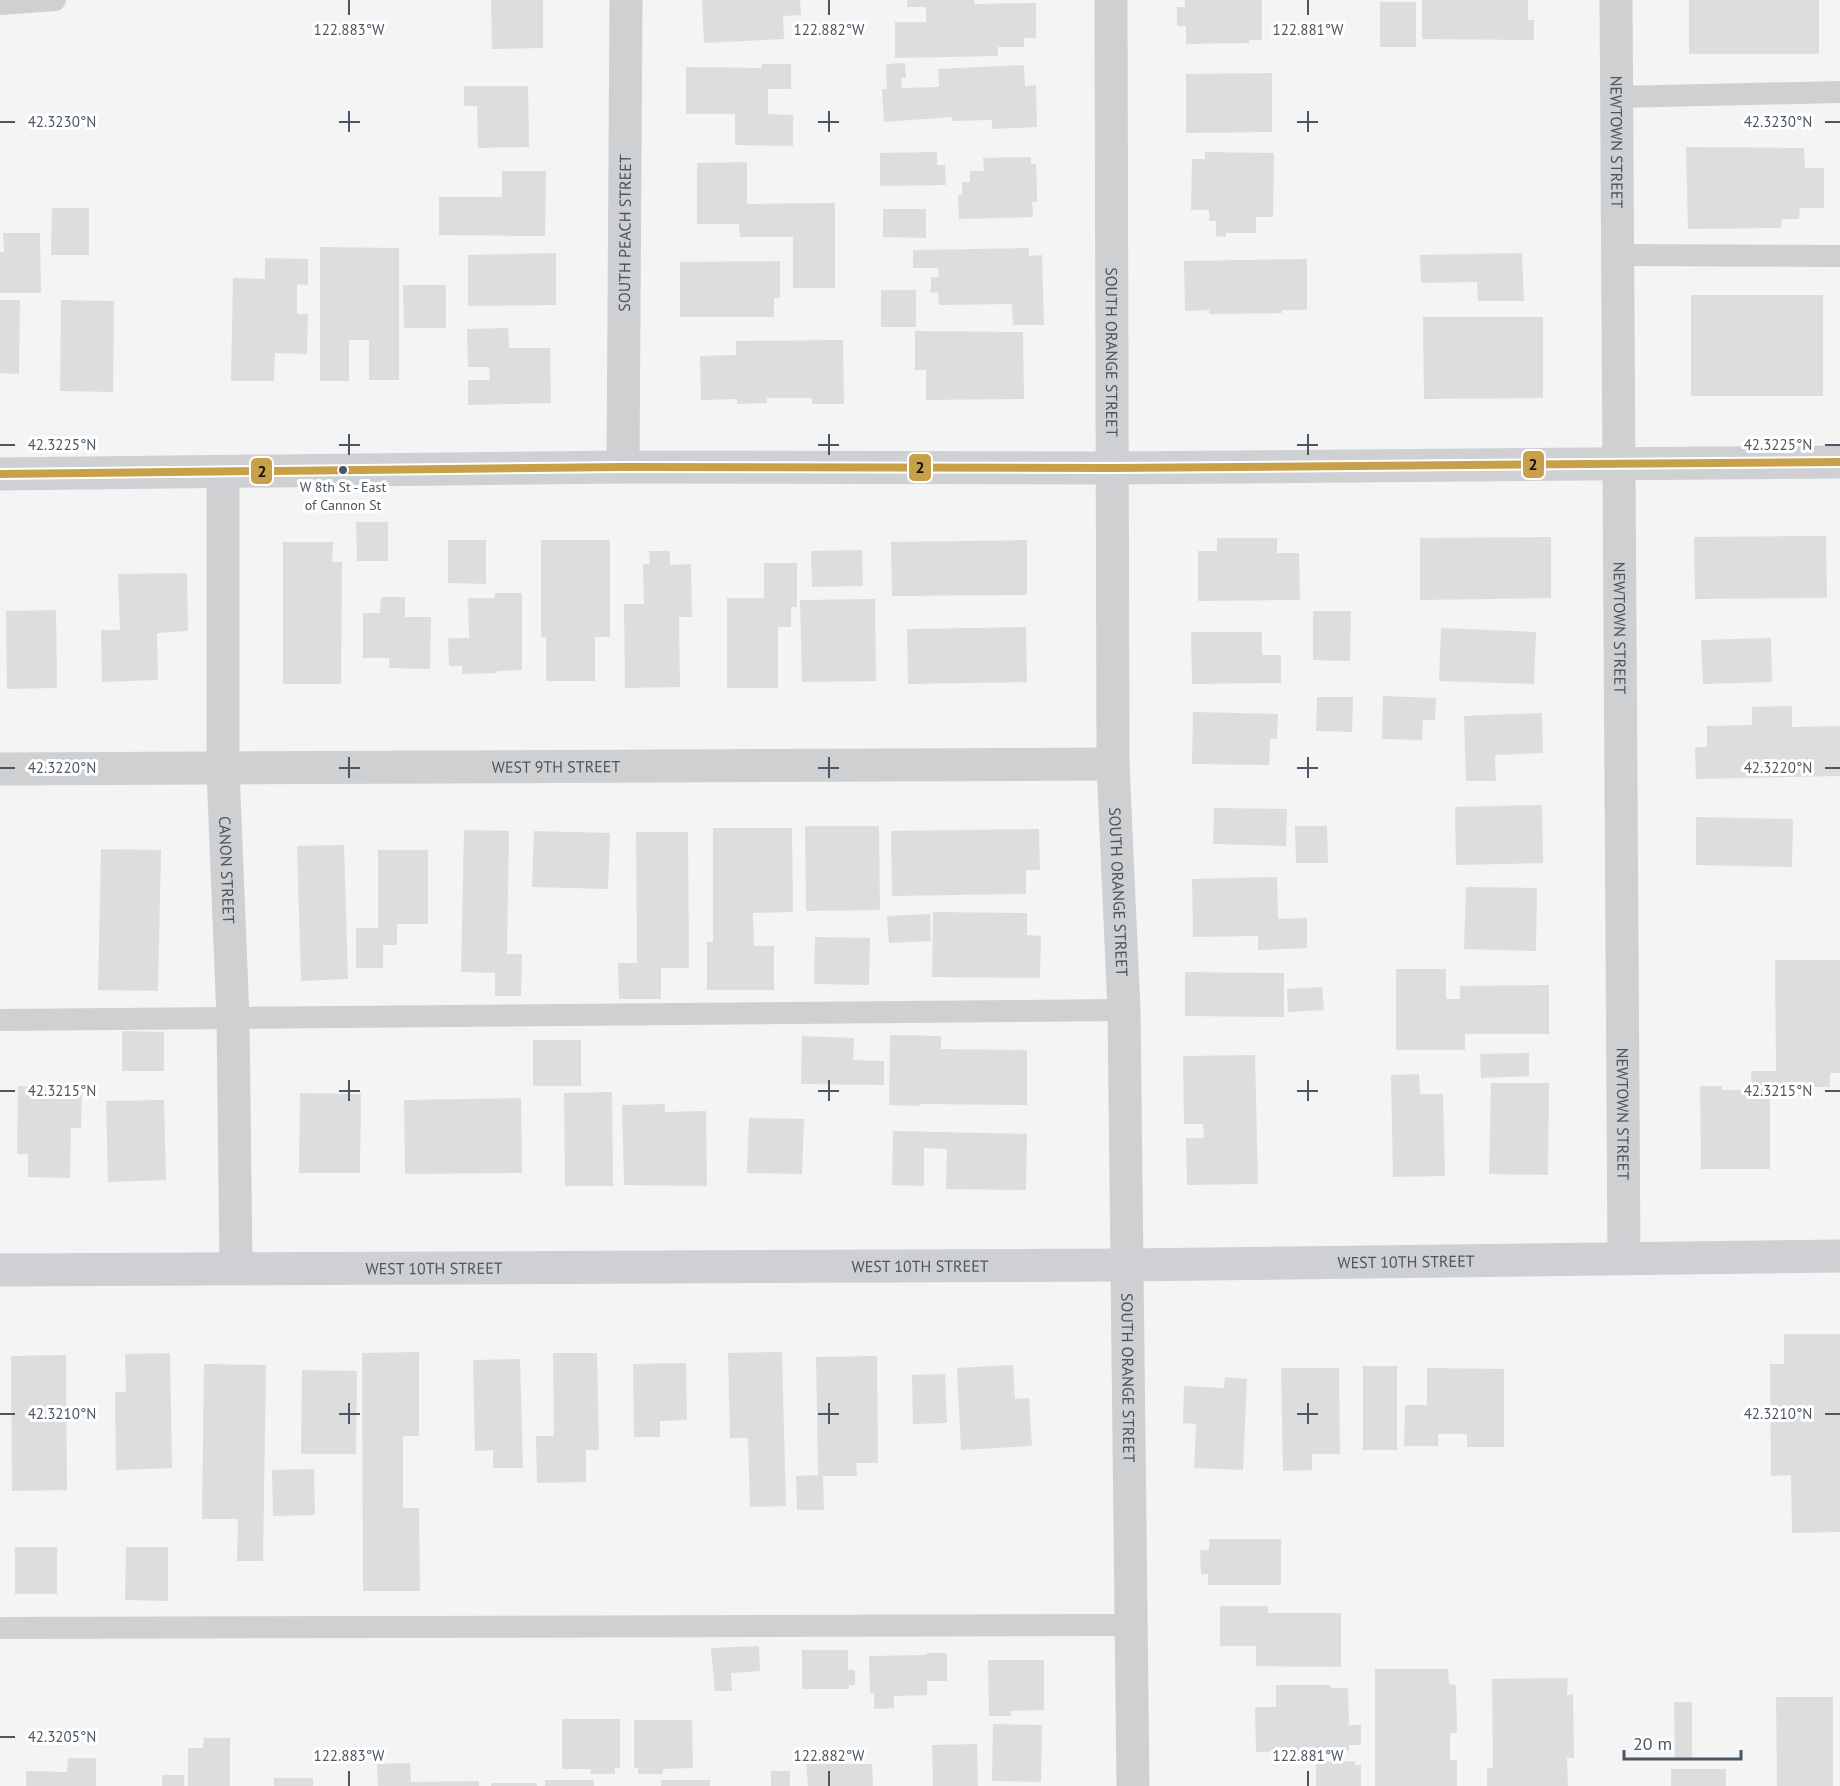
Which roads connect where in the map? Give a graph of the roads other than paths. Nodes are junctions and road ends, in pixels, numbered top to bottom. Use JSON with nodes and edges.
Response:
{"nodes":[{"id":1,"x":55,"y":0,"type":"edge"},
{"id":2,"x":626,"y":0,"type":"edge"},
{"id":3,"x":1111,"y":0,"type":"edge"},
{"id":4,"x":1616,"y":0,"type":"edge"},
{"id":5,"x":0,"y":4,"type":"edge"},
{"id":6,"x":1840,"y":92,"type":"edge"},
{"id":7,"x":1617,"y":97,"type":"junction"},
{"id":8,"x":1617,"y":255,"type":"junction"},
{"id":9,"x":1840,"y":256,"type":"edge"},
{"id":10,"x":1840,"y":462,"type":"edge"},
{"id":11,"x":1618,"y":465,"type":"junction"},
{"id":12,"x":623,"y":467,"type":"junction"},
{"id":13,"x":1112,"y":468,"type":"junction"},
{"id":14,"x":223,"y":472,"type":"junction"},
{"id":15,"x":0,"y":474,"type":"edge"},
{"id":16,"x":1113,"y":764,"type":"junction"},
{"id":17,"x":0,"y":769,"type":"edge"},
{"id":18,"x":223,"y":770,"type":"junction"},
{"id":19,"x":1124,"y":1010,"type":"junction"},
{"id":20,"x":233,"y":1018,"type":"junction"},
{"id":21,"x":0,"y":1020,"type":"edge"},
{"id":22,"x":1840,"y":1256,"type":"edge"},
{"id":23,"x":1624,"y":1258,"type":"junction"},
{"id":24,"x":1126,"y":1265,"type":"junction"},
{"id":25,"x":236,"y":1268,"type":"junction"},
{"id":26,"x":0,"y":1270,"type":"edge"},
{"id":27,"x":1131,"y":1625,"type":"junction"},
{"id":28,"x":0,"y":1628,"type":"edge"},
{"id":29,"x":1133,"y":1786,"type":"edge"}],
"edges":[{"from":1,"to":5,"type":"lane"},
{"from":2,"to":12,"type":"street","name":"SOUTH PEACH STREET"},
{"from":3,"to":13,"type":"street","name":"SOUTH ORANGE STREET"},
{"from":4,"to":7,"type":"street","name":"NEWTOWN STREET"},
{"from":6,"to":7,"type":"lane"},
{"from":7,"to":8,"type":"street","name":"NEWTOWN STREET"},
{"from":8,"to":9,"type":"lane"},
{"from":8,"to":11,"type":"street","name":"NEWTOWN STREET"},
{"from":10,"to":11,"type":"main road"},
{"from":11,"to":13,"type":"main road"},
{"from":11,"to":23,"type":"street","name":"NEWTOWN STREET"},
{"from":12,"to":13,"type":"main road"},
{"from":12,"to":14,"type":"main road"},
{"from":13,"to":16,"type":"street","name":"SOUTH ORANGE STREET"},
{"from":14,"to":15,"type":"main road"},
{"from":14,"to":18,"type":"street","name":"CANON STREET"},
{"from":16,"to":18,"type":"street","name":"WEST 9TH STREET"},
{"from":16,"to":19,"type":"street","name":"SOUTH ORANGE STREET"},
{"from":17,"to":18,"type":"street","name":"WEST 9TH STREET"},
{"from":18,"to":20,"type":"street","name":"CANON STREET"},
{"from":19,"to":20,"type":"lane"},
{"from":19,"to":24,"type":"street","name":"SOUTH ORANGE STREET"},
{"from":20,"to":21,"type":"lane"},
{"from":20,"to":25,"type":"street","name":"CANON STREET"},
{"from":22,"to":23,"type":"main road","name":"WEST 10TH STREET"},
{"from":23,"to":24,"type":"main road","name":"WEST 10TH STREET"},
{"from":24,"to":25,"type":"main road","name":"WEST 10TH STREET"},
{"from":24,"to":27,"type":"street","name":"SOUTH ORANGE STREET"},
{"from":25,"to":26,"type":"main road","name":"WEST 10TH STREET"},
{"from":27,"to":28,"type":"lane"},
{"from":27,"to":29,"type":"street","name":"SOUTH ORANGE STREET"}]}
